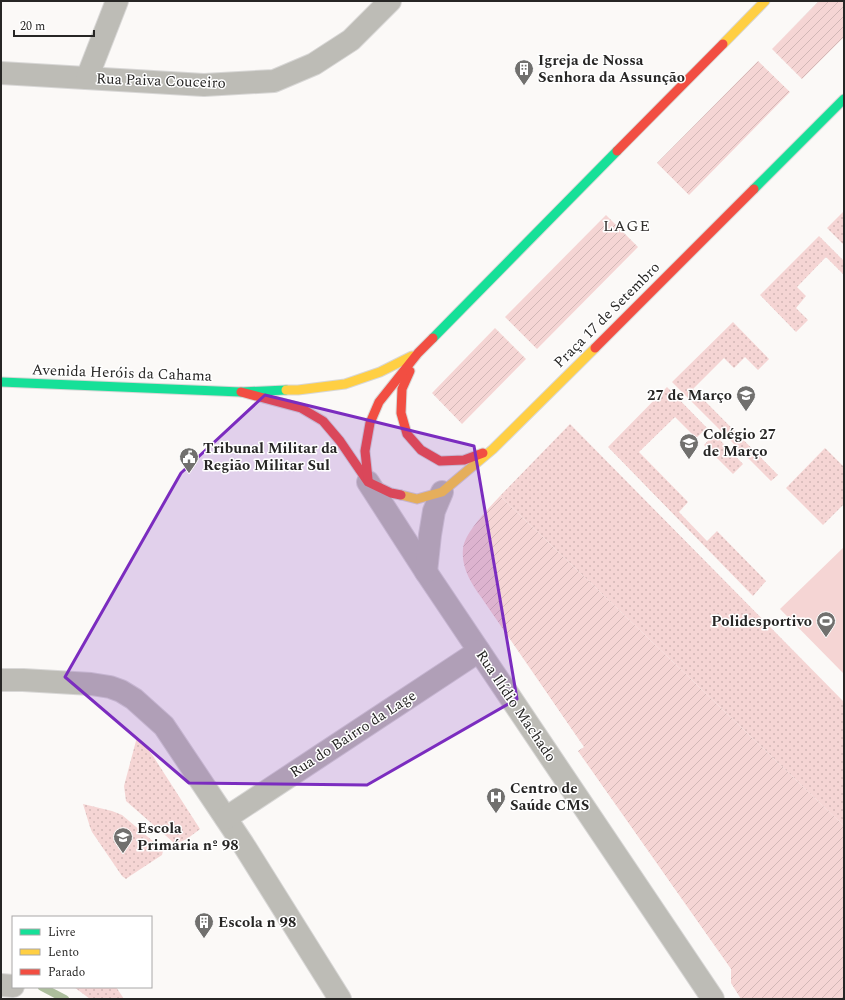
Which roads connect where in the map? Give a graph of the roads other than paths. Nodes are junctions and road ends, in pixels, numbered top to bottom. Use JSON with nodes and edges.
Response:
{"nodes":[{"id":1,"x":117,"y":1,"type":"edge"},
{"id":2,"x":390,"y":1,"type":"edge"},
{"id":3,"x":765,"y":1,"type":"edge"},
{"id":4,"x":1,"y":73,"type":"edge"},
{"id":5,"x":87,"y":78,"type":"junction"},
{"id":6,"x":844,"y":99,"type":"edge"},
{"id":7,"x":418,"y":353,"type":"junction"},
{"id":8,"x":1,"y":382,"type":"edge"},
{"id":9,"x":242,"y":392,"type":"junction"},
{"id":10,"x":493,"y":449,"type":"junction"},
{"id":11,"x":368,"y":482,"type":"junction"},
{"id":12,"x":442,"y":492,"type":"junction"},
{"id":13,"x":426,"y":572,"type":"junction"},
{"id":14,"x":479,"y":651,"type":"junction"},
{"id":15,"x":1,"y":680,"type":"edge"},
{"id":16,"x":226,"y":818,"type":"junction"},
{"id":17,"x":1,"y":985,"type":"edge"},
{"id":18,"x":12,"y":986,"type":"edge"},
{"id":19,"x":340,"y":999,"type":"edge"},
{"id":20,"x":713,"y":999,"type":"edge"}],
"edges":[{"from":1,"to":5,"type":"street"},
{"from":2,"to":5,"type":"street","name":"Rua Paiva Couceiro"},
{"from":3,"to":7,"type":"street"},
{"from":4,"to":5,"type":"street","name":"Rua Paiva Couceiro"},
{"from":6,"to":10,"type":"street","name":"Praça 17 de Setembro"},
{"from":7,"to":9,"type":"street","name":"Avenida Heróis da Cahama"},
{"from":7,"to":10,"type":"street"},
{"from":7,"to":11,"type":"street"},
{"from":8,"to":9,"type":"street","name":"Avenida Heróis da Cahama"},
{"from":9,"to":11,"type":"street","name":"Avenida Heróis da Cahama"},
{"from":10,"to":12,"type":"street","name":"Praça 17 de Setembro"},
{"from":11,"to":12,"type":"street","name":"Praça 17 de Setembro"},
{"from":11,"to":13,"type":"street","name":"Rua Ilídio Machado"},
{"from":12,"to":13,"type":"street"},
{"from":13,"to":14,"type":"street","name":"Rua Ilídio Machado"},
{"from":14,"to":16,"type":"street","name":"Rua do Bairro da Lage"},
{"from":14,"to":20,"type":"street","name":"Rua Ilídio Machado"},
{"from":15,"to":16,"type":"street"},
{"from":16,"to":19,"type":"street"},
{"from":17,"to":18,"type":"street"}]}
